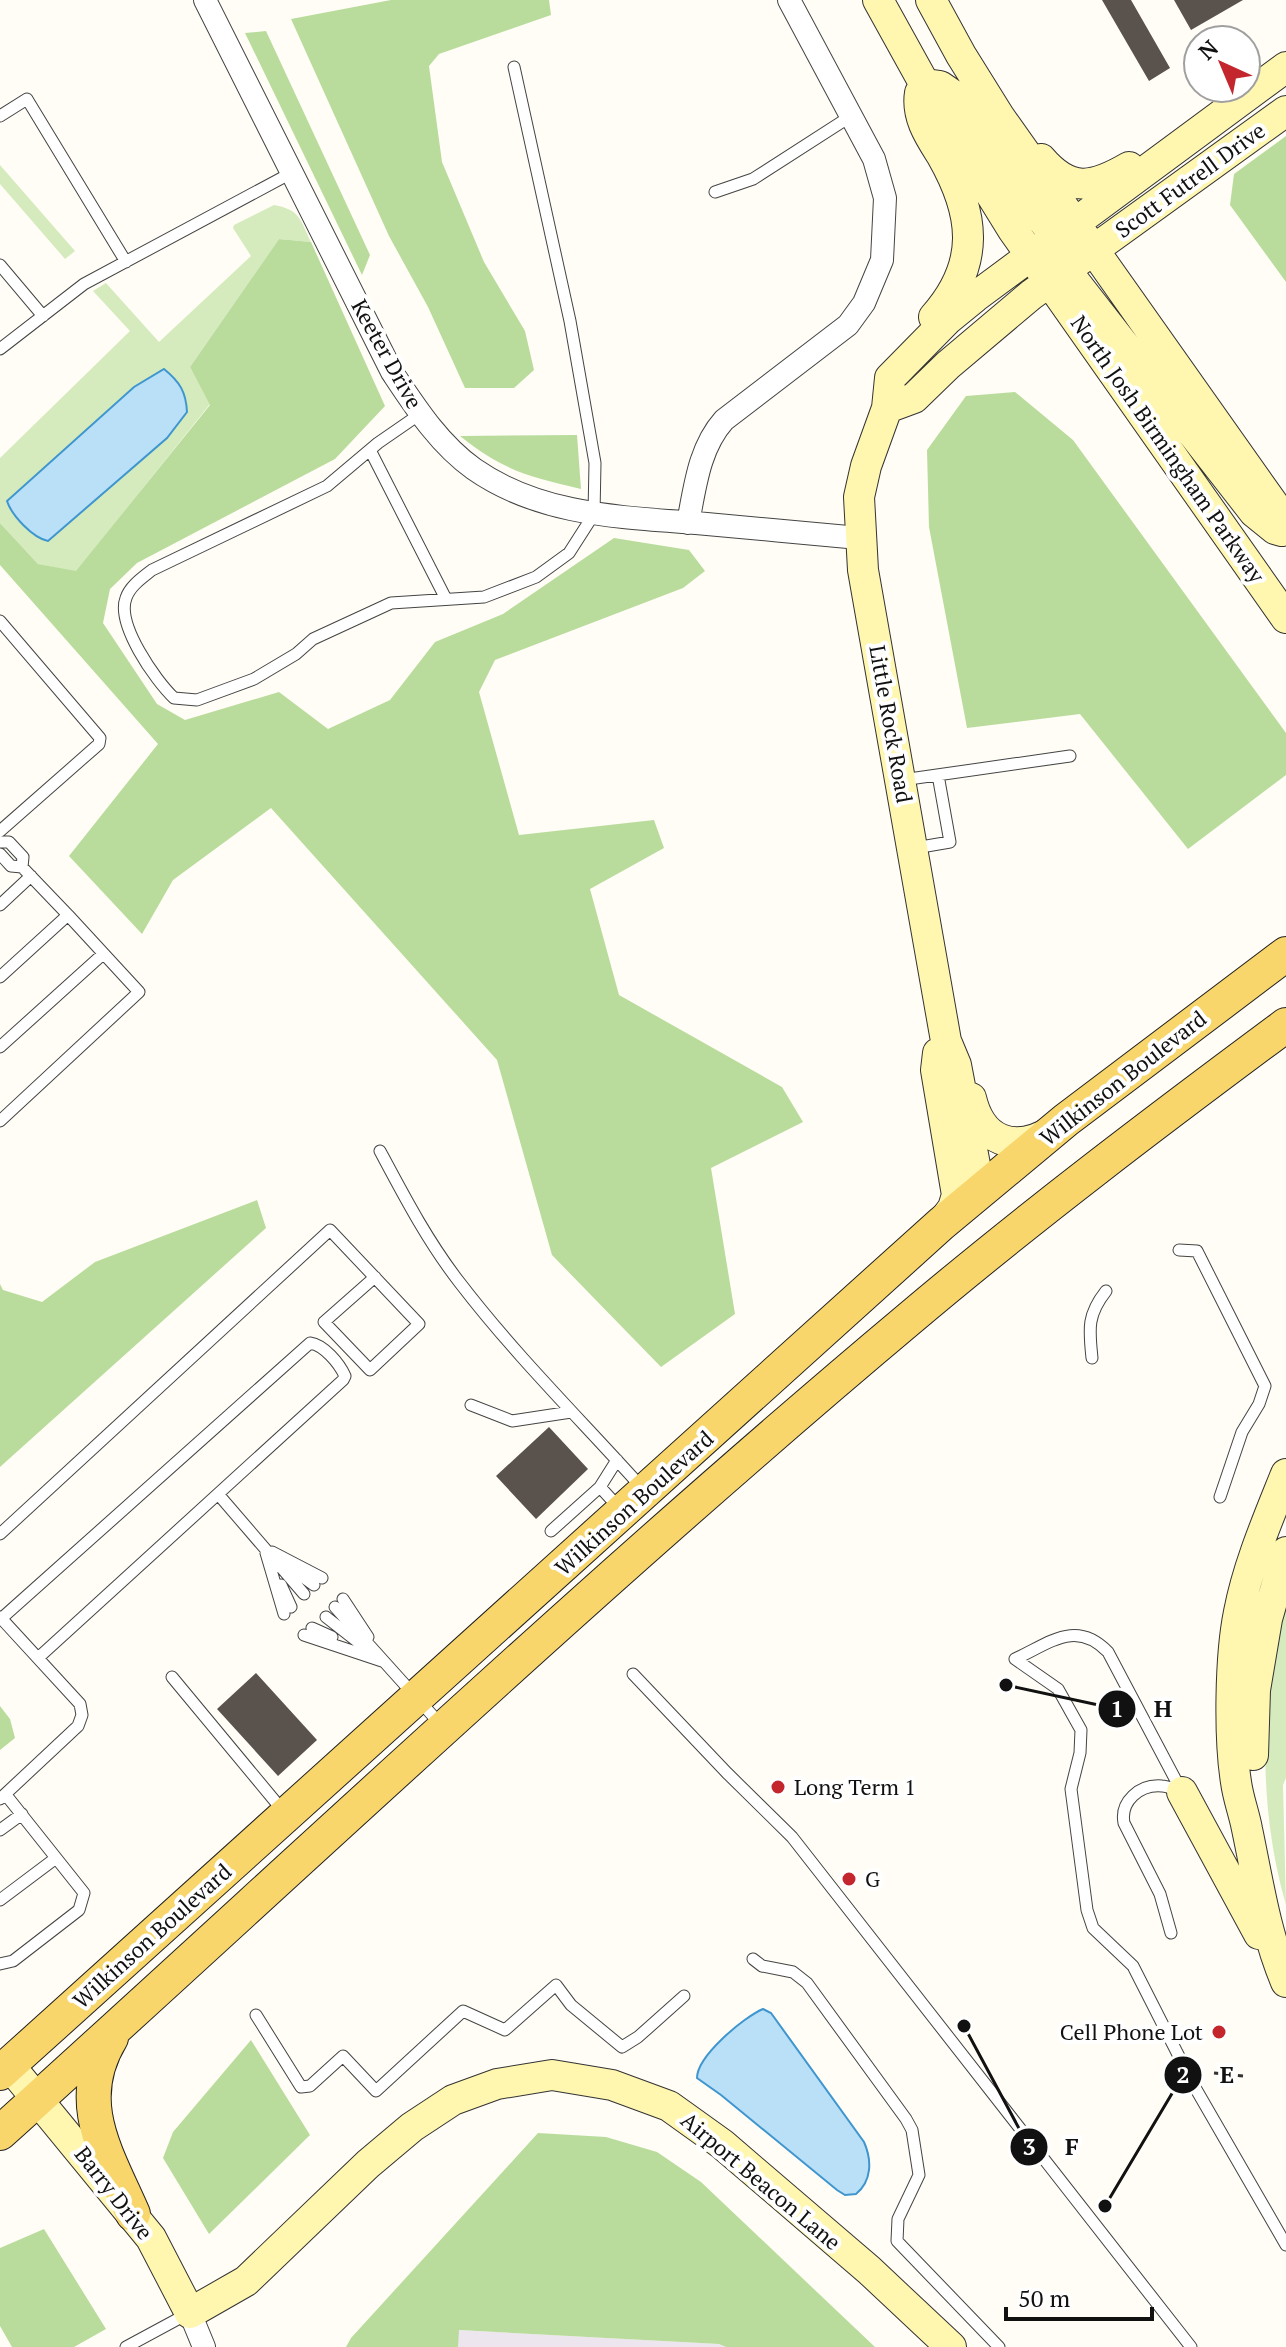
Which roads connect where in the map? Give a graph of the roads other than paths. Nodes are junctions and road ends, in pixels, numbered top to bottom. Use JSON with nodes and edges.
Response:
{"nodes":[{"id":1,"x":205,"y":0,"type":"edge"},
{"id":2,"x":789,"y":0,"type":"edge"},
{"id":3,"x":878,"y":0,"type":"edge"},
{"id":4,"x":931,"y":0,"type":"edge"},
{"id":5,"x":514,"y":67,"type":"dead end"},
{"id":6,"x":1286,"y":67,"type":"edge"},
{"id":7,"x":925,"y":84,"type":"junction"},
{"id":8,"x":1286,"y":111,"type":"edge"},
{"id":9,"x":0,"y":116,"type":"edge"},
{"id":10,"x":851,"y":116,"type":"junction"},
{"id":11,"x":1207,"y":125,"type":"junction"},
{"id":12,"x":1017,"y":141,"type":"junction"},
{"id":13,"x":293,"y":172,"type":"junction"},
{"id":14,"x":715,"y":192,"type":"dead end"},
{"id":15,"x":1062,"y":253,"type":"junction"},
{"id":16,"x":126,"y":262,"type":"junction"},
{"id":17,"x":0,"y":265,"type":"edge"},
{"id":18,"x":43,"y":316,"type":"junction"},
{"id":19,"x":0,"y":349,"type":"edge"},
{"id":20,"x":909,"y":359,"type":"junction"},
{"id":21,"x":887,"y":408,"type":"junction"},
{"id":22,"x":420,"y":414,"type":"junction"},
{"id":23,"x":370,"y":450,"type":"junction"},
{"id":24,"x":594,"y":514,"type":"junction"},
{"id":25,"x":1286,"y":522,"type":"edge"},
{"id":26,"x":688,"y":523,"type":"junction"},
{"id":27,"x":1286,"y":532,"type":"edge"},
{"id":28,"x":859,"y":538,"type":"junction"},
{"id":29,"x":446,"y":599,"type":"junction"},
{"id":30,"x":1286,"y":618,"type":"edge"},
{"id":31,"x":0,"y":621,"type":"edge"},
{"id":32,"x":1070,"y":756,"type":"dead end"},
{"id":33,"x":938,"y":775,"type":"junction"},
{"id":34,"x":901,"y":780,"type":"junction"},
{"id":35,"x":0,"y":831,"type":"edge"},
{"id":36,"x":0,"y":842,"type":"edge"},
{"id":37,"x":912,"y":848,"type":"junction"},
{"id":38,"x":0,"y":854,"type":"edge"},
{"id":39,"x":27,"y":872,"type":"junction"},
{"id":40,"x":0,"y":905,"type":"edge"},
{"id":41,"x":68,"y":915,"type":"junction"},
{"id":42,"x":103,"y":954,"type":"junction"},
{"id":43,"x":1286,"y":954,"type":"edge"},
{"id":44,"x":0,"y":977,"type":"edge"},
{"id":45,"x":1286,"y":1025,"type":"edge"},
{"id":46,"x":0,"y":1047,"type":"edge"},
{"id":47,"x":951,"y":1055,"type":"junction"},
{"id":48,"x":0,"y":1121,"type":"edge"},
{"id":49,"x":1054,"y":1130,"type":"junction"},
{"id":50,"x":380,"y":1151,"type":"dead end"},
{"id":51,"x":980,"y":1191,"type":"junction"},
{"id":52,"x":941,"y":1224,"type":"junction"},
{"id":53,"x":1179,"y":1250,"type":"dead end"},
{"id":54,"x":375,"y":1277,"type":"junction"},
{"id":55,"x":1106,"y":1291,"type":"dead end"},
{"id":56,"x":1092,"y":1358,"type":"dead end"},
{"id":57,"x":471,"y":1405,"type":"dead end"},
{"id":58,"x":571,"y":1412,"type":"junction"},
{"id":59,"x":617,"y":1460,"type":"junction"},
{"id":60,"x":1286,"y":1474,"type":"edge"},
{"id":61,"x":600,"y":1487,"type":"junction"},
{"id":62,"x":218,"y":1494,"type":"junction"},
{"id":63,"x":1220,"y":1497,"type":"dead end"},
{"id":64,"x":634,"y":1502,"type":"junction"},
{"id":65,"x":551,"y":1531,"type":"dead end"},
{"id":66,"x":0,"y":1534,"type":"edge"},
{"id":67,"x":265,"y":1548,"type":"junction"},
{"id":68,"x":1286,"y":1552,"type":"edge"},
{"id":69,"x":625,"y":1568,"type":"junction"},
{"id":70,"x":318,"y":1582,"type":"dead end"},
{"id":71,"x":304,"y":1594,"type":"dead end"},
{"id":72,"x":339,"y":1603,"type":"dead end"},
{"id":73,"x":288,"y":1610,"type":"dead end"},
{"id":74,"x":1,"y":1617,"type":"edge"},
{"id":75,"x":326,"y":1617,"type":"dead end"},
{"id":76,"x":308,"y":1632,"type":"dead end"},
{"id":77,"x":38,"y":1658,"type":"junction"},
{"id":78,"x":383,"y":1661,"type":"junction"},
{"id":79,"x":633,"y":1674,"type":"dead end"},
{"id":80,"x":172,"y":1677,"type":"dead end"},
{"id":81,"x":417,"y":1698,"type":"junction"},
{"id":82,"x":445,"y":1729,"type":"junction"},
{"id":83,"x":1182,"y":1792,"type":"junction"},
{"id":84,"x":3,"y":1797,"type":"edge"},
{"id":85,"x":22,"y":1814,"type":"junction"},
{"id":86,"x":287,"y":1815,"type":"junction"},
{"id":87,"x":0,"y":1830,"type":"edge"},
{"id":88,"x":1248,"y":1830,"type":"junction"},
{"id":89,"x":56,"y":1858,"type":"junction"},
{"id":90,"x":0,"y":1900,"type":"edge"},
{"id":91,"x":1171,"y":1933,"type":"dead end"},
{"id":92,"x":753,"y":1959,"type":"dead end"},
{"id":93,"x":0,"y":1964,"type":"edge"},
{"id":94,"x":1284,"y":1976,"type":"edge"},
{"id":95,"x":684,"y":1996,"type":"dead end"},
{"id":96,"x":256,"y":2015,"type":"dead end"},
{"id":97,"x":120,"y":2024,"type":"junction"},
{"id":98,"x":3,"y":2064,"type":"edge"},
{"id":99,"x":37,"y":2099,"type":"junction"},
{"id":100,"x":0,"y":2133,"type":"edge"},
{"id":101,"x":133,"y":2214,"type":"junction"},
{"id":102,"x":1286,"y":2245,"type":"edge"},
{"id":103,"x":190,"y":2313,"type":"junction"},
{"id":104,"x":126,"y":2347,"type":"edge"},
{"id":105,"x":204,"y":2347,"type":"edge"},
{"id":106,"x":951,"y":2347,"type":"edge"},
{"id":107,"x":999,"y":2347,"type":"edge"},
{"id":108,"x":1191,"y":2347,"type":"edge"}],
"edges":[{"from":1,"to":13,"type":"street","name":"Keeter Drive"},
{"from":2,"to":10,"type":"street"},
{"from":3,"to":7,"type":"street"},
{"from":4,"to":12,"type":"street"},
{"from":5,"to":24,"type":"lane"},
{"from":6,"to":11,"type":"street","name":"Scott Futrell Drive"},
{"from":7,"to":15,"type":"street"},
{"from":7,"to":20,"type":"street"},
{"from":8,"to":15,"type":"street","name":"Scott Futrell Drive"},
{"from":9,"to":16,"type":"lane"},
{"from":10,"to":14,"type":"lane"},
{"from":10,"to":26,"type":"street"},
{"from":11,"to":12,"type":"street"},
{"from":11,"to":15,"type":"street","name":"Scott Futrell Drive"},
{"from":12,"to":15,"type":"street"},
{"from":13,"to":16,"type":"lane"},
{"from":13,"to":22,"type":"street","name":"Keeter Drive"},
{"from":15,"to":20,"type":"street","name":"Little Rock Road"},
{"from":15,"to":21,"type":"street"},
{"from":15,"to":25,"type":"street"},
{"from":15,"to":27,"type":"street"},
{"from":15,"to":30,"type":"street","name":"North Josh Birmingham Parkway"},
{"from":16,"to":18,"type":"lane"},
{"from":17,"to":18,"type":"lane"},
{"from":18,"to":19,"type":"lane"},
{"from":20,"to":21,"type":"street","name":"Little Rock Road"},
{"from":21,"to":28,"type":"street","name":"Little Rock Road"},
{"from":22,"to":23,"type":"lane"},
{"from":22,"to":24,"type":"street","name":"Keeter Drive"},
{"from":23,"to":29,"type":"lane"},
{"from":23,"to":29,"type":"lane"},
{"from":24,"to":26,"type":"street","name":"Keeter Drive"},
{"from":24,"to":29,"type":"lane"},
{"from":26,"to":28,"type":"street","name":"Keeter Drive"},
{"from":28,"to":34,"type":"street","name":"Little Rock Road"},
{"from":31,"to":35,"type":"lane"},
{"from":32,"to":33,"type":"lane"},
{"from":33,"to":34,"type":"lane"},
{"from":33,"to":37,"type":"lane"},
{"from":34,"to":37,"type":"street","name":"Little Rock Road"},
{"from":36,"to":39,"type":"lane"},
{"from":37,"to":47,"type":"street","name":"Little Rock Road"},
{"from":38,"to":39,"type":"lane"},
{"from":39,"to":40,"type":"lane"},
{"from":39,"to":41,"type":"lane"},
{"from":41,"to":42,"type":"lane"},
{"from":41,"to":44,"type":"lane"},
{"from":42,"to":46,"type":"lane"},
{"from":42,"to":48,"type":"lane"},
{"from":43,"to":49,"type":"main road","name":"Wilkinson Boulevard"},
{"from":45,"to":69,"type":"main road","name":"Wilkinson Boulevard"},
{"from":47,"to":49,"type":"street"},
{"from":47,"to":51,"type":"street","name":"Little Rock Road"},
{"from":47,"to":52,"type":"street","name":"Little Rock Road"},
{"from":49,"to":51,"type":"main road","name":"Wilkinson Boulevard"},
{"from":50,"to":58,"type":"lane"},
{"from":51,"to":52,"type":"main road","name":"Wilkinson Boulevard"},
{"from":51,"to":69,"type":"main road"},
{"from":52,"to":64,"type":"main road","name":"Wilkinson Boulevard"},
{"from":53,"to":63,"type":"lane"},
{"from":54,"to":54,"type":"lane"},
{"from":54,"to":66,"type":"lane"},
{"from":55,"to":56,"type":"lane"},
{"from":57,"to":58,"type":"lane"},
{"from":58,"to":59,"type":"lane"},
{"from":59,"to":61,"type":"lane"},
{"from":59,"to":64,"type":"lane"},
{"from":60,"to":88,"type":"street"},
{"from":61,"to":64,"type":"lane"},
{"from":61,"to":65,"type":"lane"},
{"from":62,"to":67,"type":"lane"},
{"from":62,"to":74,"type":"lane"},
{"from":62,"to":77,"type":"lane"},
{"from":64,"to":81,"type":"main road","name":"Wilkinson Boulevard"},
{"from":67,"to":70,"type":"lane"},
{"from":67,"to":71,"type":"lane"},
{"from":67,"to":73,"type":"lane"},
{"from":68,"to":88,"type":"street"},
{"from":69,"to":82,"type":"main road","name":"Wilkinson Boulevard"},
{"from":72,"to":78,"type":"lane"},
{"from":74,"to":77,"type":"lane"},
{"from":75,"to":78,"type":"lane"},
{"from":76,"to":78,"type":"lane"},
{"from":77,"to":84,"type":"lane"},
{"from":78,"to":81,"type":"lane"},
{"from":79,"to":108,"type":"lane"},
{"from":80,"to":86,"type":"lane"},
{"from":81,"to":82,"type":"lane"},
{"from":81,"to":86,"type":"main road","name":"Wilkinson Boulevard"},
{"from":82,"to":97,"type":"main road","name":"Wilkinson Boulevard"},
{"from":83,"to":91,"type":"lane"},
{"from":83,"to":94,"type":"street"},
{"from":83,"to":102,"type":"lane"},
{"from":84,"to":85,"type":"lane"},
{"from":85,"to":87,"type":"lane"},
{"from":85,"to":89,"type":"lane"},
{"from":86,"to":98,"type":"main road","name":"Wilkinson Boulevard"},
{"from":88,"to":94,"type":"street"},
{"from":89,"to":90,"type":"lane"},
{"from":89,"to":93,"type":"lane"},
{"from":92,"to":107,"type":"lane"},
{"from":95,"to":96,"type":"lane"},
{"from":97,"to":99,"type":"main road","name":"Wilkinson Boulevard"},
{"from":97,"to":101,"type":"main road"},
{"from":98,"to":99,"type":"street","name":"Barry Drive"},
{"from":99,"to":100,"type":"main road","name":"Wilkinson Boulevard"},
{"from":99,"to":101,"type":"street","name":"Barry Drive"},
{"from":101,"to":103,"type":"street","name":"Barry Drive"},
{"from":103,"to":104,"type":"lane"},
{"from":103,"to":105,"type":"street","name":"Barry Drive"},
{"from":103,"to":106,"type":"street","name":"Airport Beacon Lane"}]}
